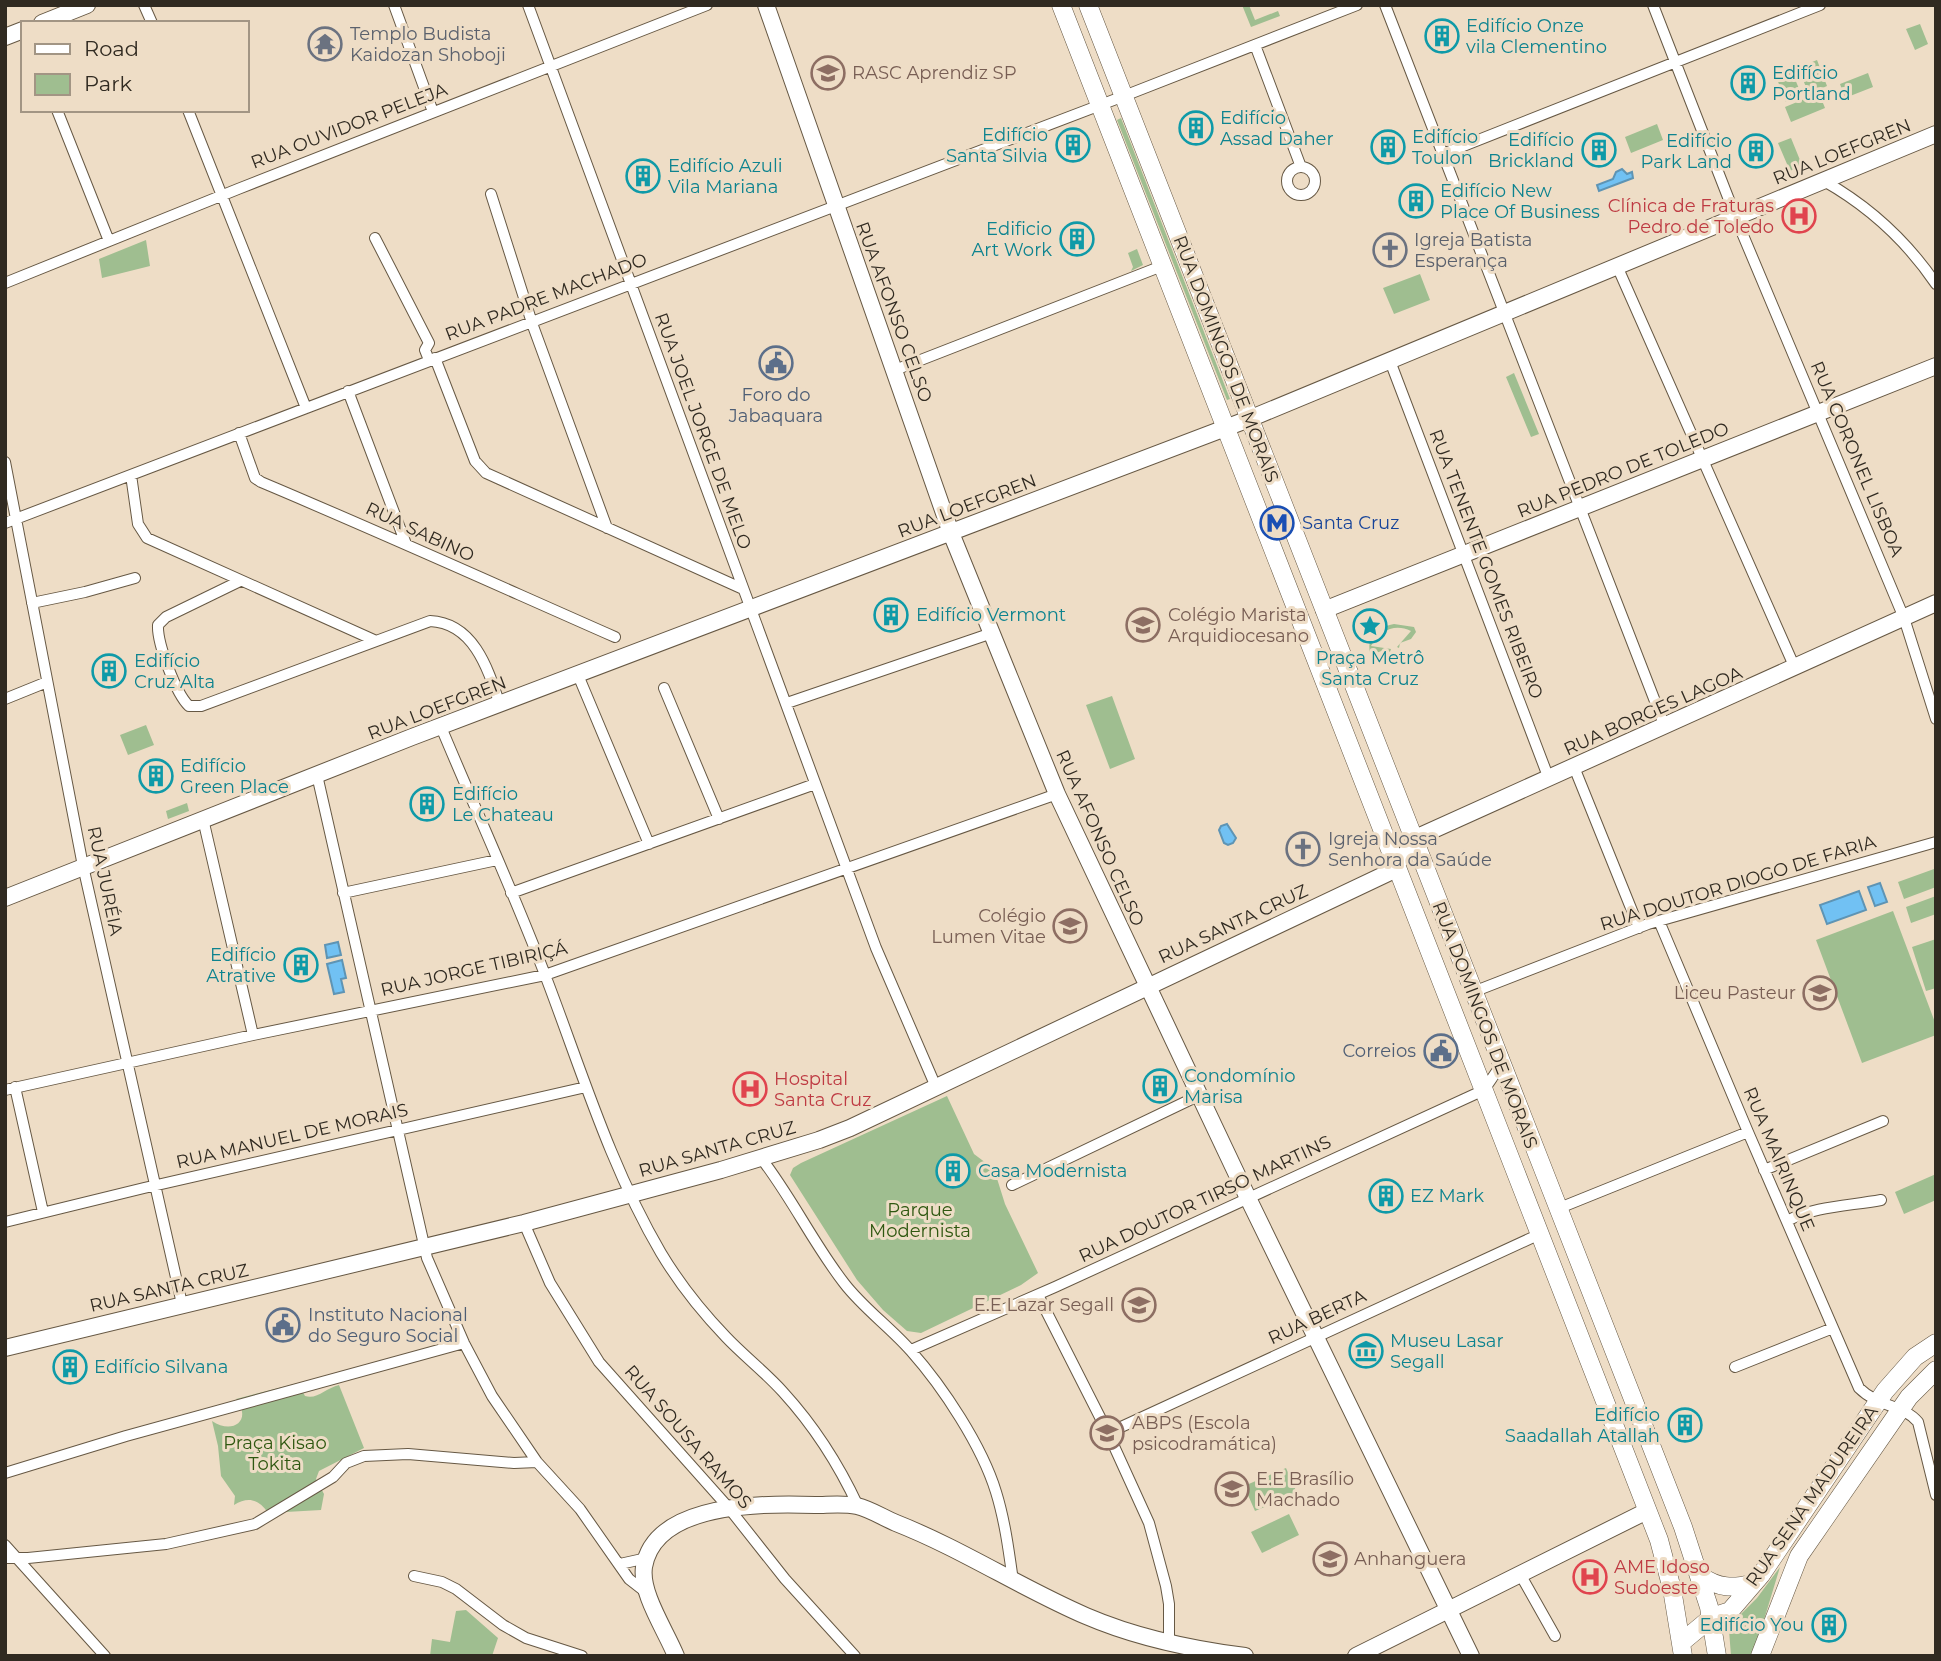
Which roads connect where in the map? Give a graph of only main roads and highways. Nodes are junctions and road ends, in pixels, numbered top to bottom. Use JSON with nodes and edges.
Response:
{"nodes":[{"id":1,"x":1061,"y":5,"type":"edge"},
{"id":2,"x":1088,"y":5,"type":"edge"},
{"id":3,"x":1936,"y":1343,"type":"edge"},
{"id":4,"x":1936,"y":1370,"type":"edge"},
{"id":5,"x":1647,"y":1511,"type":"junction"},
{"id":6,"x":1683,"y":1527,"type":"junction"},
{"id":7,"x":1701,"y":1576,"type":"junction"},
{"id":8,"x":1753,"y":1583,"type":"junction"},
{"id":9,"x":1712,"y":1616,"type":"junction"},
{"id":10,"x":1682,"y":1649,"type":"edge"},
{"id":11,"x":1717,"y":1656,"type":"edge"},
{"id":12,"x":1760,"y":1656,"type":"edge"}],
"edges":[{"from":1,"to":5,"type":"main road","name":"RUA DOMINGOS DE MORAIS"},
{"from":2,"to":6,"type":"main road","name":"RUA DOMINGOS DE MORAIS"},
{"from":3,"to":8,"type":"main road","name":"RUA SENA MADUREIRA"},
{"from":4,"to":12,"type":"main road","name":"RUA SENA MADUREIRA"},
{"from":5,"to":6,"type":"main road"},
{"from":5,"to":10,"type":"main road","name":"RUA DOMINGOS DE MORAIS"},
{"from":6,"to":7,"type":"main road","name":"RUA DOMINGOS DE MORAIS"},
{"from":7,"to":8,"type":"main road"},
{"from":7,"to":9,"type":"main road","name":"RUA DOMINGOS DE MORAIS"},
{"from":8,"to":9,"type":"main road","name":"RUA SENA MADUREIRA"},
{"from":9,"to":10,"type":"main road","name":"RUA SENA MADUREIRA"},
{"from":9,"to":11,"type":"main road","name":"RUA DOMINGOS DE MORAIS"}]}
